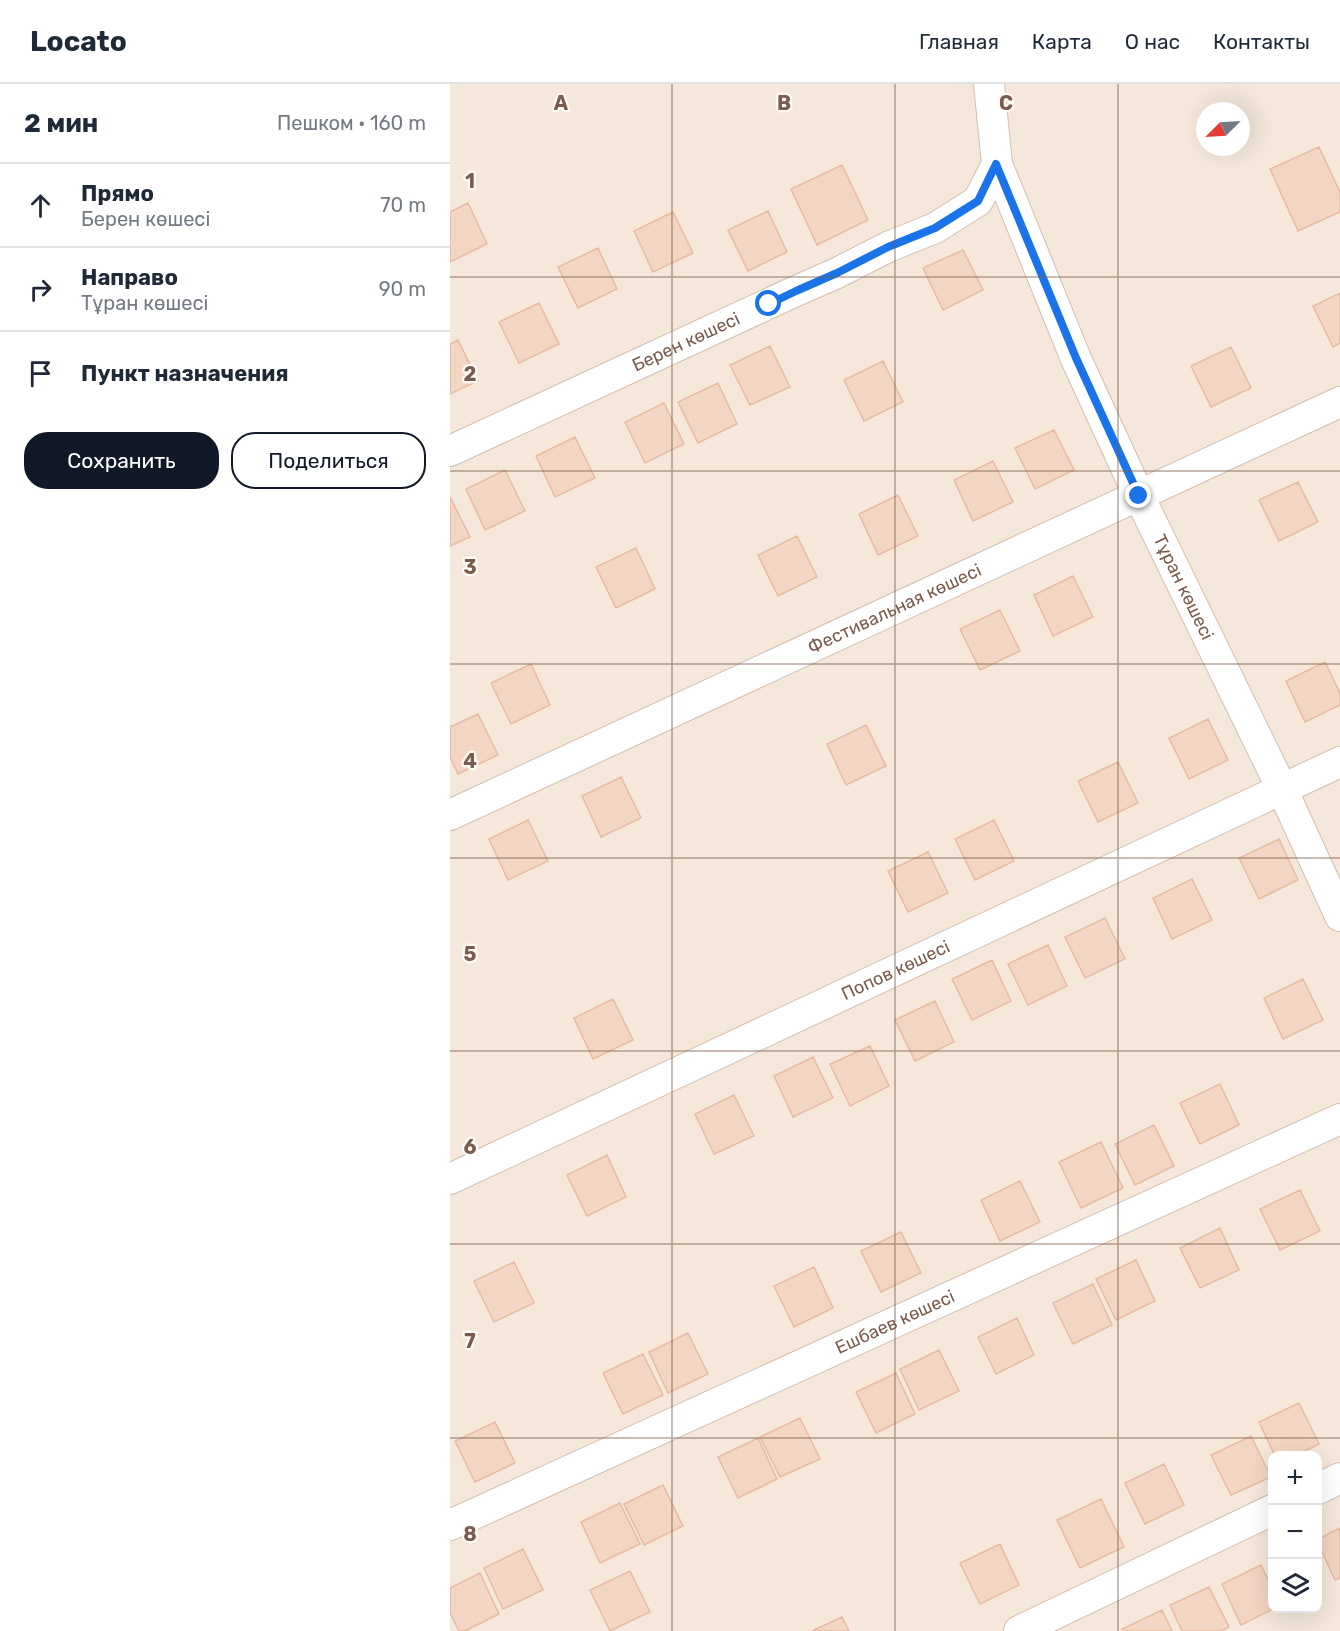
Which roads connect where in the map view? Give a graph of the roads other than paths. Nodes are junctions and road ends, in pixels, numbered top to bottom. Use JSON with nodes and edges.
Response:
{"nodes":[{"id":1,"x":989,"y":84,"type":"edge"},
{"id":2,"x":996,"y":164,"type":"junction"},
{"id":3,"x":1340,"y":402,"type":"edge"},
{"id":4,"x":450,"y":451,"type":"edge"},
{"id":5,"x":1139,"y":496,"type":"junction"},
{"id":6,"x":1340,"y":762,"type":"edge"},
{"id":7,"x":1282,"y":789,"type":"junction"},
{"id":8,"x":450,"y":815,"type":"edge"},
{"id":9,"x":1340,"y":916,"type":"edge"},
{"id":10,"x":1340,"y":1119,"type":"edge"},
{"id":11,"x":450,"y":1179,"type":"edge"},
{"id":12,"x":1340,"y":1478,"type":"edge"},
{"id":13,"x":1322,"y":1487,"type":"edge"},
{"id":14,"x":1268,"y":1512,"type":"edge"},
{"id":15,"x":450,"y":1525,"type":"edge"},
{"id":16,"x":1019,"y":1631,"type":"edge"}],
"edges":[{"from":1,"to":2,"type":"street","name":"Тұран көшесі"},
{"from":2,"to":4,"type":"street","name":"Берен көшесі"},
{"from":2,"to":5,"type":"street","name":"Тұран көшесі"},
{"from":3,"to":5,"type":"street","name":"Фестивальная көшесі"},
{"from":5,"to":7,"type":"street","name":"Тұран көшесі"},
{"from":5,"to":8,"type":"street","name":"Фестивальная көшесі"},
{"from":6,"to":7,"type":"street","name":"Попов көшесі"},
{"from":7,"to":9,"type":"street","name":"Тұран көшесі"},
{"from":7,"to":11,"type":"street","name":"Попов көшесі"},
{"from":10,"to":15,"type":"street","name":"Ешбаев көшесі"},
{"from":12,"to":13,"type":"street"},
{"from":14,"to":16,"type":"street"}]}
